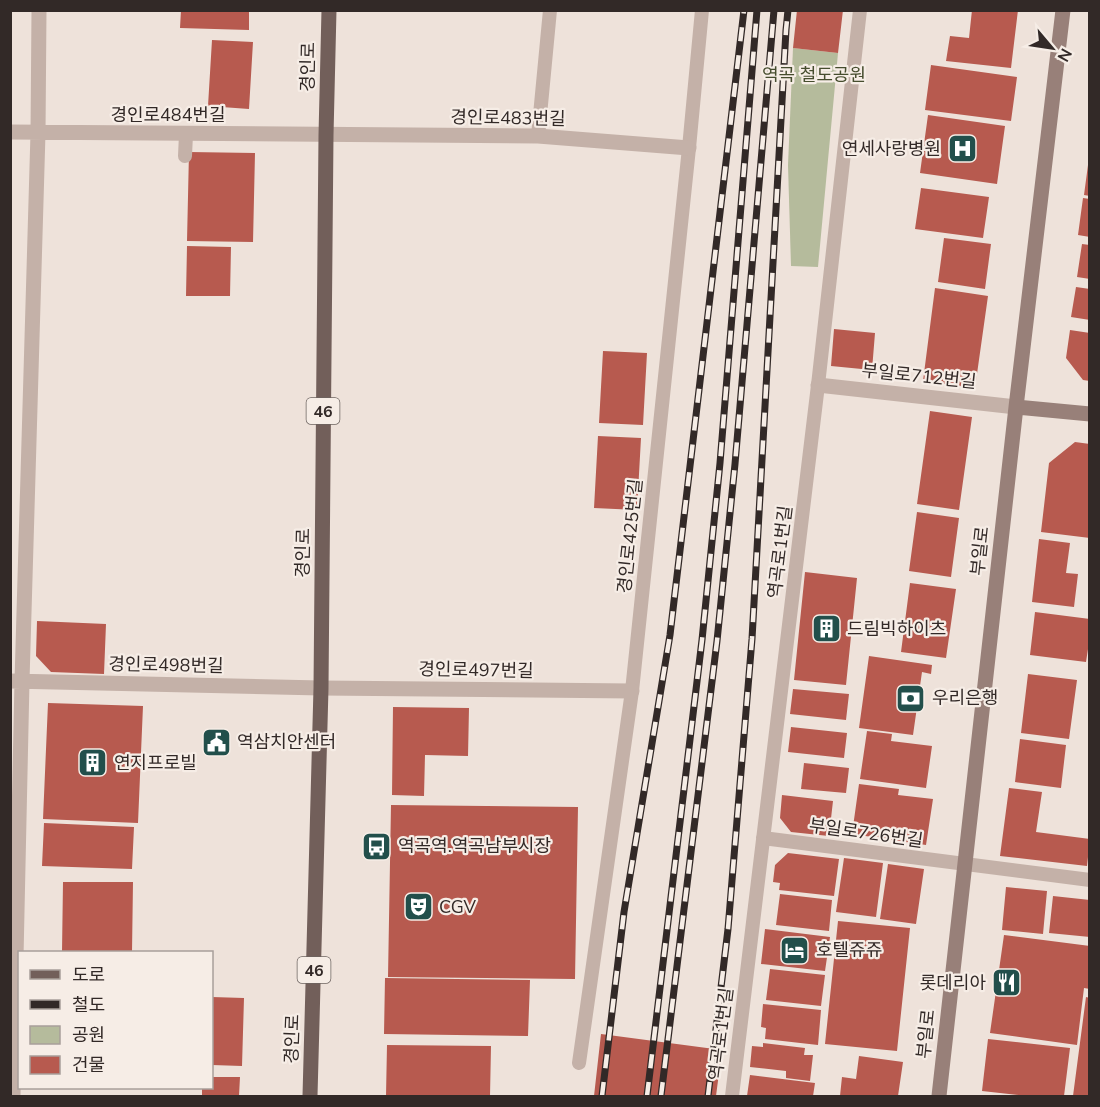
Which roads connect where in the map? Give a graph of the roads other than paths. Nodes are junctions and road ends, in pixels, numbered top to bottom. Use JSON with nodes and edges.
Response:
{"nodes":[{"id":1,"x":39,"y":10,"type":"edge"},
{"id":2,"x":328,"y":10,"type":"edge"},
{"id":3,"x":550,"y":10,"type":"edge"},
{"id":4,"x":702,"y":10,"type":"edge"},
{"id":5,"x":860,"y":10,"type":"edge"},
{"id":6,"x":1063,"y":10,"type":"edge"},
{"id":7,"x":10,"y":132,"type":"edge"},
{"id":8,"x":38,"y":133,"type":"junction"},
{"id":9,"x":186,"y":134,"type":"junction"},
{"id":10,"x":326,"y":135,"type":"junction"},
{"id":11,"x":538,"y":136,"type":"junction"},
{"id":12,"x":689,"y":148,"type":"junction"},
{"id":13,"x":185,"y":156,"type":"dead end"},
{"id":14,"x":818,"y":385,"type":"junction"},
{"id":15,"x":1016,"y":407,"type":"junction"},
{"id":16,"x":1089,"y":414,"type":"edge"},
{"id":17,"x":16,"y":681,"type":"edge"},
{"id":18,"x":321,"y":688,"type":"junction"},
{"id":19,"x":632,"y":691,"type":"junction"},
{"id":20,"x":763,"y":838,"type":"junction"},
{"id":21,"x":964,"y":864,"type":"junction"},
{"id":22,"x":1089,"y":880,"type":"edge"},
{"id":23,"x":579,"y":1063,"type":"dead end"},
{"id":24,"x":13,"y":1096,"type":"edge"},
{"id":25,"x":310,"y":1096,"type":"edge"},
{"id":26,"x":732,"y":1096,"type":"edge"},
{"id":27,"x":939,"y":1096,"type":"edge"}],
"edges":[{"from":1,"to":8,"type":"street"},
{"from":2,"to":10,"type":"main road","name":"경인로","number":"46"},
{"from":3,"to":11,"type":"lane"},
{"from":4,"to":12,"type":"lane","name":"경인로425번길"},
{"from":5,"to":14,"type":"lane","name":"역곡로1번길"},
{"from":6,"to":15,"type":"street","name":"부일로"},
{"from":7,"to":8,"type":"street","name":"경인로484번길"},
{"from":8,"to":9,"type":"street","name":"경인로484번길"},
{"from":8,"to":17,"type":"street"},
{"from":9,"to":10,"type":"street","name":"경인로484번길"},
{"from":9,"to":13,"type":"lane"},
{"from":10,"to":11,"type":"street","name":"경인로483번길"},
{"from":10,"to":18,"type":"main road","name":"경인로","number":"46"},
{"from":11,"to":12,"type":"street","name":"경인로483번길"},
{"from":12,"to":19,"type":"lane","name":"경인로425번길"},
{"from":14,"to":15,"type":"street","name":"부일로712번길"},
{"from":14,"to":20,"type":"lane","name":"역곡로1번길"},
{"from":15,"to":16,"type":"street"},
{"from":15,"to":21,"type":"street","name":"부일로"},
{"from":17,"to":18,"type":"street","name":"경인로498번길"},
{"from":17,"to":24,"type":"street"},
{"from":18,"to":19,"type":"street","name":"경인로497번길"},
{"from":18,"to":25,"type":"main road","name":"경인로","number":"46"},
{"from":19,"to":23,"type":"lane","name":"경인로425번길"},
{"from":20,"to":21,"type":"lane","name":"부일로726번길"},
{"from":20,"to":26,"type":"lane","name":"역곡로1번길"},
{"from":21,"to":22,"type":"lane","name":"부일로726번길"},
{"from":21,"to":27,"type":"street","name":"부일로"}]}
